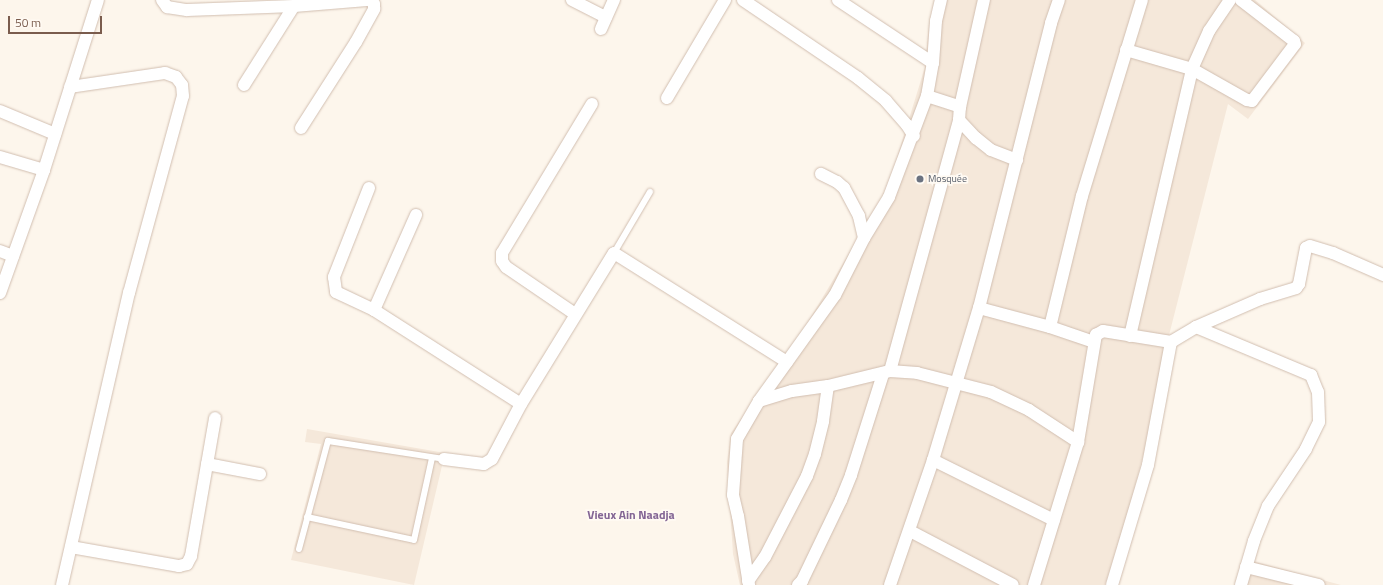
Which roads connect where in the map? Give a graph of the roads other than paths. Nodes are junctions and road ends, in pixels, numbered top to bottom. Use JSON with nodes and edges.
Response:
{"nodes":[{"id":1,"x":98,"y":0,"type":"edge"},
{"id":2,"x":162,"y":0,"type":"edge"},
{"id":3,"x":369,"y":0,"type":"edge"},
{"id":4,"x":572,"y":0,"type":"edge"},
{"id":5,"x":614,"y":0,"type":"edge"},
{"id":6,"x":725,"y":0,"type":"edge"},
{"id":7,"x":743,"y":0,"type":"edge"},
{"id":8,"x":838,"y":0,"type":"edge"},
{"id":9,"x":941,"y":0,"type":"edge"},
{"id":10,"x":984,"y":0,"type":"edge"},
{"id":11,"x":1059,"y":0,"type":"edge"},
{"id":12,"x":1142,"y":0,"type":"edge"},
{"id":13,"x":1230,"y":0,"type":"edge"},
{"id":14,"x":1241,"y":0,"type":"edge"},
{"id":15,"x":294,"y":6,"type":"junction"},
{"id":16,"x":606,"y":17,"type":"junction"},
{"id":17,"x":601,"y":29,"type":"dead end"},
{"id":18,"x":1126,"y":50,"type":"junction"},
{"id":19,"x":933,"y":63,"type":"junction"},
{"id":20,"x":1192,"y":69,"type":"junction"},
{"id":21,"x":244,"y":85,"type":"dead end"},
{"id":22,"x":70,"y":87,"type":"junction"},
{"id":23,"x":927,"y":96,"type":"junction"},
{"id":24,"x":667,"y":98,"type":"dead end"},
{"id":25,"x":592,"y":104,"type":"dead end"},
{"id":26,"x":960,"y":107,"type":"junction"},
{"id":27,"x":0,"y":111,"type":"edge"},
{"id":28,"x":959,"y":120,"type":"junction"},
{"id":29,"x":301,"y":128,"type":"dead end"},
{"id":30,"x":55,"y":134,"type":"junction"},
{"id":31,"x":914,"y":136,"type":"junction"},
{"id":32,"x":0,"y":157,"type":"edge"},
{"id":33,"x":1016,"y":160,"type":"junction"},
{"id":34,"x":44,"y":170,"type":"junction"},
{"id":35,"x":821,"y":174,"type":"dead end"},
{"id":36,"x":369,"y":188,"type":"dead end"},
{"id":37,"x":650,"y":192,"type":"dead end"},
{"id":38,"x":416,"y":215,"type":"dead end"},
{"id":39,"x":864,"y":238,"type":"junction"},
{"id":40,"x":0,"y":251,"type":"edge"},
{"id":41,"x":614,"y":253,"type":"junction"},
{"id":42,"x":13,"y":256,"type":"junction"},
{"id":43,"x":1383,"y":275,"type":"edge"},
{"id":44,"x":0,"y":293,"type":"edge"},
{"id":45,"x":979,"y":308,"type":"junction"},
{"id":46,"x":374,"y":310,"type":"junction"},
{"id":47,"x":575,"y":314,"type":"junction"},
{"id":48,"x":1050,"y":327,"type":"junction"},
{"id":49,"x":1196,"y":328,"type":"junction"},
{"id":50,"x":1130,"y":336,"type":"junction"},
{"id":51,"x":1094,"y":342,"type":"junction"},
{"id":52,"x":1171,"y":342,"type":"junction"},
{"id":53,"x":787,"y":362,"type":"junction"},
{"id":54,"x":887,"y":372,"type":"junction"},
{"id":55,"x":956,"y":383,"type":"junction"},
{"id":56,"x":828,"y":386,"type":"junction"},
{"id":57,"x":759,"y":401,"type":"junction"},
{"id":58,"x":521,"y":404,"type":"junction"},
{"id":59,"x":215,"y":418,"type":"dead end"},
{"id":60,"x":1078,"y":442,"type":"junction"},
{"id":61,"x":438,"y":459,"type":"junction"},
{"id":62,"x":934,"y":460,"type":"junction"},
{"id":63,"x":207,"y":464,"type":"junction"},
{"id":64,"x":260,"y":474,"type":"dead end"},
{"id":65,"x":308,"y":517,"type":"junction"},
{"id":66,"x":1054,"y":520,"type":"junction"},
{"id":67,"x":910,"y":531,"type":"junction"},
{"id":68,"x":71,"y":547,"type":"junction"},
{"id":69,"x":299,"y":549,"type":"dead end"},
{"id":70,"x":1246,"y":567,"type":"junction"},
{"id":71,"x":748,"y":583,"type":"edge"},
{"id":72,"x":62,"y":585,"type":"edge"},
{"id":73,"x":798,"y":585,"type":"edge"},
{"id":74,"x":890,"y":585,"type":"edge"},
{"id":75,"x":1013,"y":585,"type":"edge"},
{"id":76,"x":1034,"y":585,"type":"edge"},
{"id":77,"x":1112,"y":585,"type":"edge"},
{"id":78,"x":1241,"y":585,"type":"edge"},
{"id":79,"x":1319,"y":585,"type":"edge"}],
"edges":[{"from":1,"to":22,"type":"street"},
{"from":2,"to":15,"type":"street"},
{"from":3,"to":15,"type":"street"},
{"from":3,"to":29,"type":"street"},
{"from":4,"to":16,"type":"street"},
{"from":5,"to":16,"type":"street"},
{"from":6,"to":24,"type":"street"},
{"from":7,"to":31,"type":"street"},
{"from":8,"to":19,"type":"street"},
{"from":9,"to":19,"type":"street"},
{"from":10,"to":26,"type":"street"},
{"from":11,"to":33,"type":"street"},
{"from":12,"to":18,"type":"street"},
{"from":13,"to":20,"type":"street"},
{"from":14,"to":20,"type":"street"},
{"from":15,"to":21,"type":"street"},
{"from":16,"to":17,"type":"street"},
{"from":18,"to":20,"type":"street"},
{"from":18,"to":48,"type":"street"},
{"from":19,"to":23,"type":"street"},
{"from":20,"to":50,"type":"street"},
{"from":22,"to":30,"type":"street"},
{"from":22,"to":68,"type":"street"},
{"from":23,"to":26,"type":"street"},
{"from":23,"to":31,"type":"street"},
{"from":25,"to":47,"type":"street"},
{"from":26,"to":28,"type":"street"},
{"from":27,"to":30,"type":"street"},
{"from":28,"to":33,"type":"street"},
{"from":28,"to":54,"type":"street"},
{"from":30,"to":34,"type":"street"},
{"from":31,"to":39,"type":"street"},
{"from":32,"to":34,"type":"street"},
{"from":33,"to":45,"type":"street"},
{"from":34,"to":42,"type":"street"},
{"from":35,"to":39,"type":"street"},
{"from":36,"to":46,"type":"street"},
{"from":37,"to":41,"type":"lane"},
{"from":38,"to":46,"type":"street"},
{"from":39,"to":53,"type":"street"},
{"from":40,"to":42,"type":"street"},
{"from":41,"to":47,"type":"street"},
{"from":41,"to":53,"type":"street"},
{"from":42,"to":44,"type":"street"},
{"from":43,"to":49,"type":"street"},
{"from":45,"to":48,"type":"street"},
{"from":45,"to":55,"type":"street"},
{"from":46,"to":58,"type":"street"},
{"from":47,"to":58,"type":"street"},
{"from":48,"to":51,"type":"street"},
{"from":49,"to":52,"type":"street"},
{"from":49,"to":70,"type":"street"},
{"from":50,"to":51,"type":"street"},
{"from":50,"to":52,"type":"street"},
{"from":51,"to":60,"type":"street"},
{"from":52,"to":77,"type":"street"},
{"from":53,"to":57,"type":"street"},
{"from":54,"to":55,"type":"street"},
{"from":54,"to":56,"type":"street"},
{"from":54,"to":73,"type":"street"},
{"from":55,"to":60,"type":"street"},
{"from":55,"to":62,"type":"street"},
{"from":56,"to":57,"type":"street"},
{"from":56,"to":71,"type":"street"},
{"from":57,"to":71,"type":"street"},
{"from":58,"to":61,"type":"street"},
{"from":59,"to":63,"type":"street"},
{"from":60,"to":66,"type":"street"},
{"from":61,"to":65,"type":"lane"},
{"from":61,"to":65,"type":"lane"},
{"from":62,"to":66,"type":"street"},
{"from":62,"to":67,"type":"street"},
{"from":63,"to":64,"type":"street"},
{"from":63,"to":68,"type":"street"},
{"from":65,"to":69,"type":"lane"},
{"from":66,"to":76,"type":"street"},
{"from":67,"to":74,"type":"street"},
{"from":67,"to":75,"type":"street"},
{"from":68,"to":72,"type":"street"},
{"from":70,"to":78,"type":"street"},
{"from":70,"to":79,"type":"street"}]}
